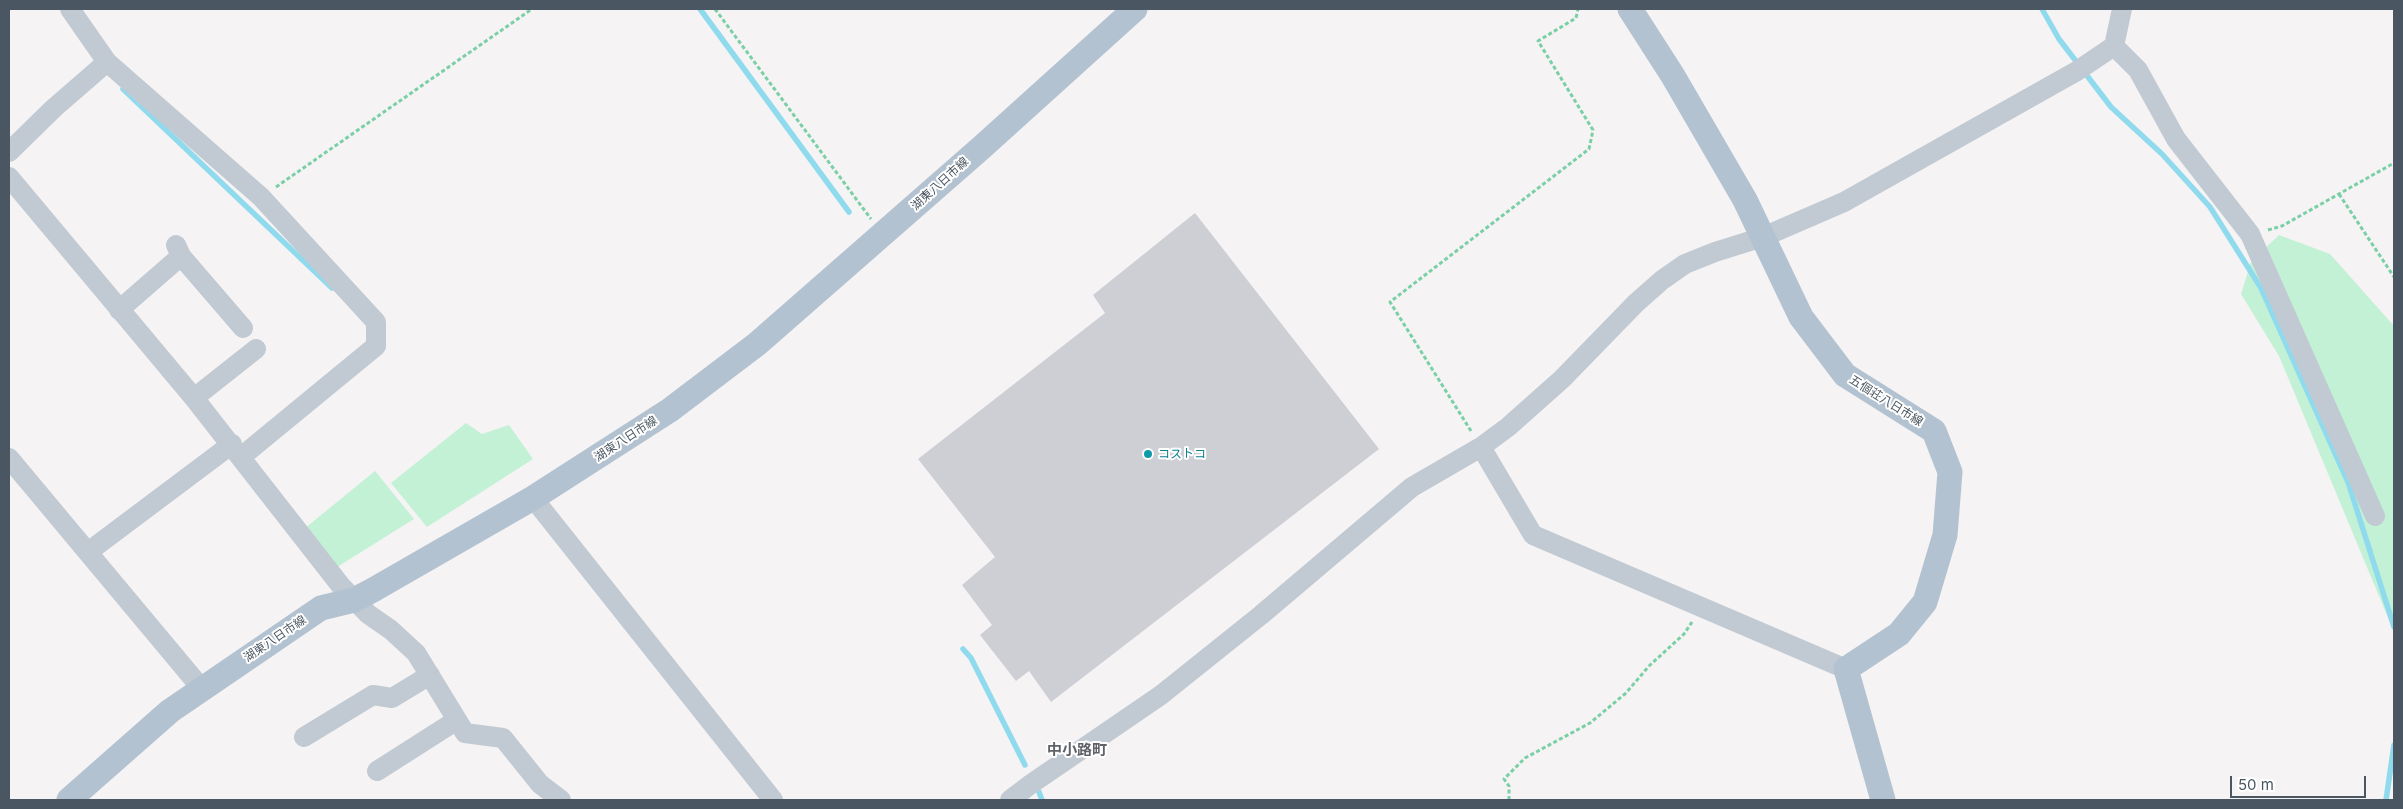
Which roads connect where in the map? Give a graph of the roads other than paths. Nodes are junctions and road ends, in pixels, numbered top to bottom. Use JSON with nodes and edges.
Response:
{"nodes":[{"id":1,"x":70,"y":9,"type":"edge"},
{"id":2,"x":1135,"y":9,"type":"edge"},
{"id":3,"x":1630,"y":9,"type":"edge"},
{"id":4,"x":2122,"y":9,"type":"edge"},
{"id":5,"x":2114,"y":46,"type":"junction"},
{"id":6,"x":107,"y":62,"type":"junction"},
{"id":7,"x":9,"y":152,"type":"edge"},
{"id":8,"x":9,"y":177,"type":"edge"},
{"id":9,"x":1763,"y":237,"type":"junction"},
{"id":10,"x":119,"y":310,"type":"junction"},
{"id":11,"x":243,"y":328,"type":"dead end"},
{"id":12,"x":256,"y":349,"type":"dead end"},
{"id":13,"x":194,"y":398,"type":"junction"},
{"id":14,"x":1477,"y":440,"type":"junction"},
{"id":15,"x":237,"y":451,"type":"junction"},
{"id":16,"x":9,"y":458,"type":"edge"},
{"id":17,"x":533,"y":498,"type":"junction"},
{"id":18,"x":2375,"y":516,"type":"dead end"},
{"id":19,"x":88,"y":552,"type":"junction"},
{"id":20,"x":354,"y":600,"type":"junction"},
{"id":21,"x":1846,"y":670,"type":"junction"},
{"id":22,"x":430,"y":675,"type":"junction"},
{"id":23,"x":202,"y":689,"type":"junction"},
{"id":24,"x":457,"y":720,"type":"junction"},
{"id":25,"x":304,"y":737,"type":"dead end"},
{"id":26,"x":377,"y":771,"type":"dead end"},
{"id":27,"x":68,"y":800,"type":"edge"},
{"id":28,"x":561,"y":800,"type":"edge"},
{"id":29,"x":773,"y":800,"type":"edge"},
{"id":30,"x":1010,"y":800,"type":"edge"},
{"id":31,"x":1883,"y":800,"type":"edge"}],
"edges":[{"from":1,"to":6,"type":"street"},
{"from":2,"to":17,"type":"main road","name":"湖東八日市線"},
{"from":3,"to":9,"type":"main road","name":"五個荘八日市線"},
{"from":4,"to":5,"type":"street"},
{"from":5,"to":9,"type":"street"},
{"from":5,"to":18,"type":"street"},
{"from":6,"to":7,"type":"street"},
{"from":6,"to":15,"type":"street"},
{"from":8,"to":10,"type":"street"},
{"from":9,"to":14,"type":"street"},
{"from":9,"to":21,"type":"main road","name":"五個荘八日市線"},
{"from":10,"to":11,"type":"street"},
{"from":10,"to":13,"type":"street"},
{"from":12,"to":13,"type":"street"},
{"from":13,"to":15,"type":"street"},
{"from":14,"to":21,"type":"street"},
{"from":14,"to":30,"type":"street"},
{"from":15,"to":19,"type":"street"},
{"from":15,"to":20,"type":"street"},
{"from":16,"to":19,"type":"street"},
{"from":17,"to":20,"type":"main road","name":"湖東八日市線"},
{"from":17,"to":29,"type":"street"},
{"from":19,"to":23,"type":"street"},
{"from":20,"to":22,"type":"street"},
{"from":20,"to":23,"type":"main road","name":"湖東八日市線"},
{"from":21,"to":31,"type":"main road"},
{"from":22,"to":24,"type":"street"},
{"from":22,"to":25,"type":"street"},
{"from":23,"to":27,"type":"main road","name":"湖東八日市線"},
{"from":24,"to":26,"type":"street"},
{"from":24,"to":28,"type":"street"}]}
